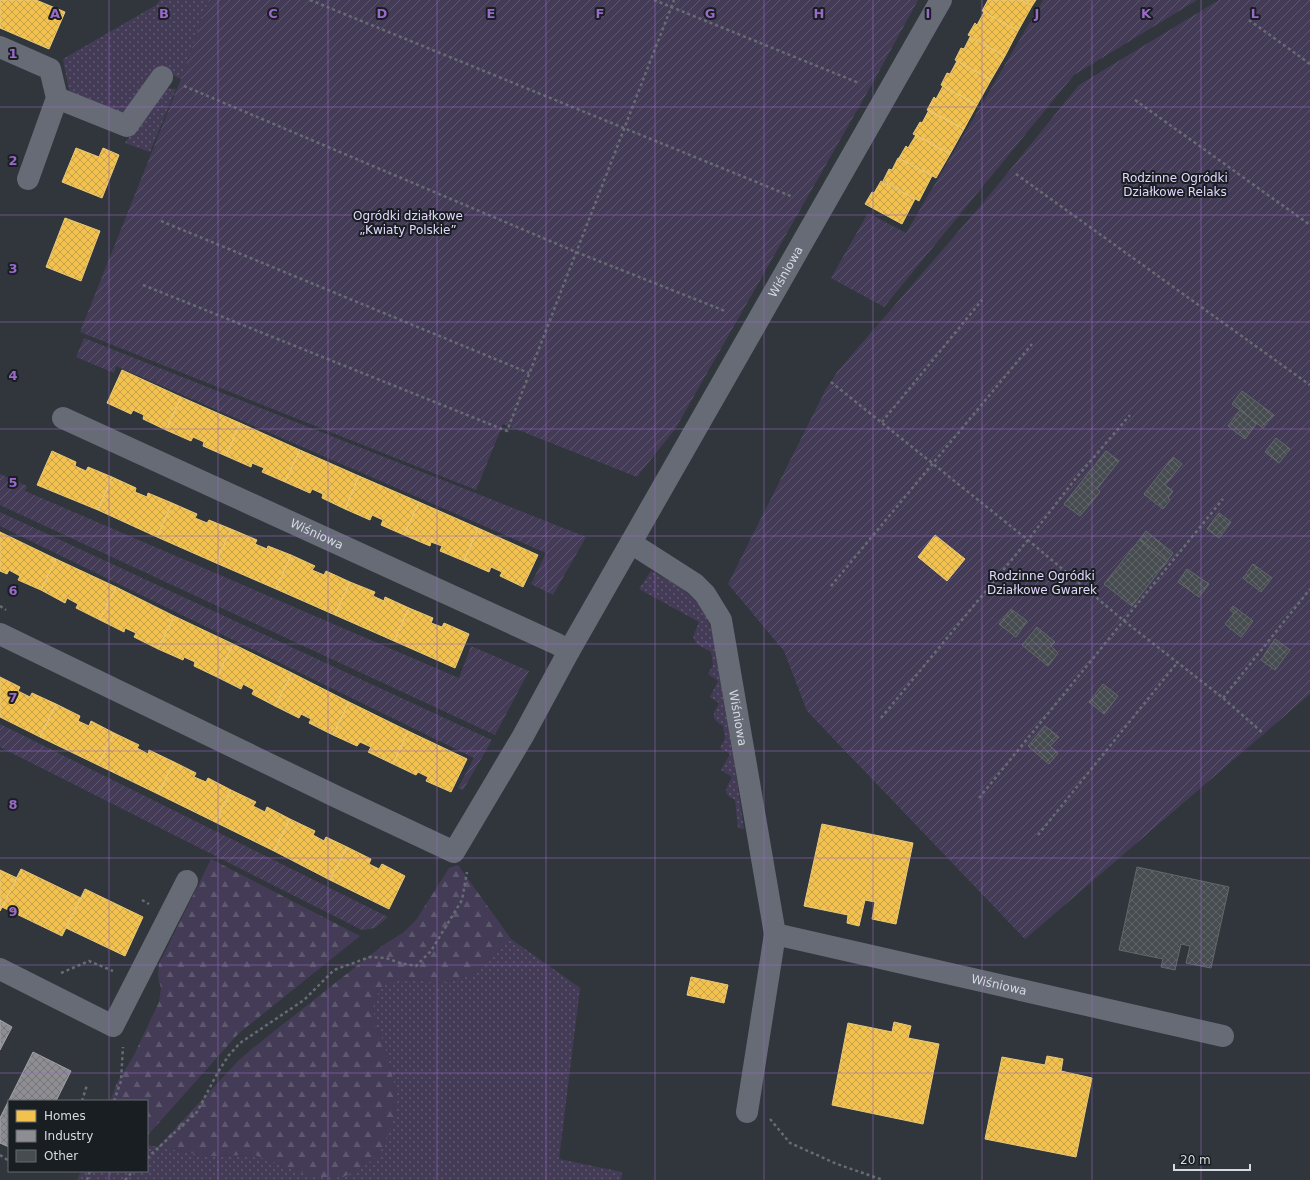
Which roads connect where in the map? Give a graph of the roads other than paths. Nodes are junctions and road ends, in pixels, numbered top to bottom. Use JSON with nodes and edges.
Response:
{"nodes":[{"id":1,"x":941,"y":0,"type":"edge"},
{"id":2,"x":0,"y":47,"type":"edge"},
{"id":3,"x":162,"y":77,"type":"road end"},
{"id":4,"x":57,"y":98,"type":"junction"},
{"id":5,"x":28,"y":179,"type":"dead end"},
{"id":6,"x":64,"y":418,"type":"dead end"},
{"id":7,"x":631,"y":543,"type":"junction"},
{"id":8,"x":0,"y":634,"type":"edge"},
{"id":9,"x":569,"y":651,"type":"junction"},
{"id":10,"x":187,"y":881,"type":"dead end"},
{"id":11,"x":775,"y":934,"type":"junction"},
{"id":12,"x":0,"y":969,"type":"edge"},
{"id":13,"x":1223,"y":1036,"type":"dead end"},
{"id":14,"x":747,"y":1112,"type":"road end"}],
"edges":[{"from":1,"to":7,"type":"street","name":"Wiśniowa"},
{"from":2,"to":4,"type":"street"},
{"from":3,"to":4,"type":"street"},
{"from":4,"to":5,"type":"street"},
{"from":6,"to":9,"type":"street","name":"Wiśniowa"},
{"from":7,"to":9,"type":"street","name":"Wiśniowa"},
{"from":7,"to":11,"type":"street","name":"Wiśniowa"},
{"from":8,"to":9,"type":"street","name":"Wiśniowa"},
{"from":10,"to":12,"type":"street"},
{"from":11,"to":13,"type":"street","name":"Wiśniowa"},
{"from":11,"to":14,"type":"street","name":"Wiśniowa"}]}
